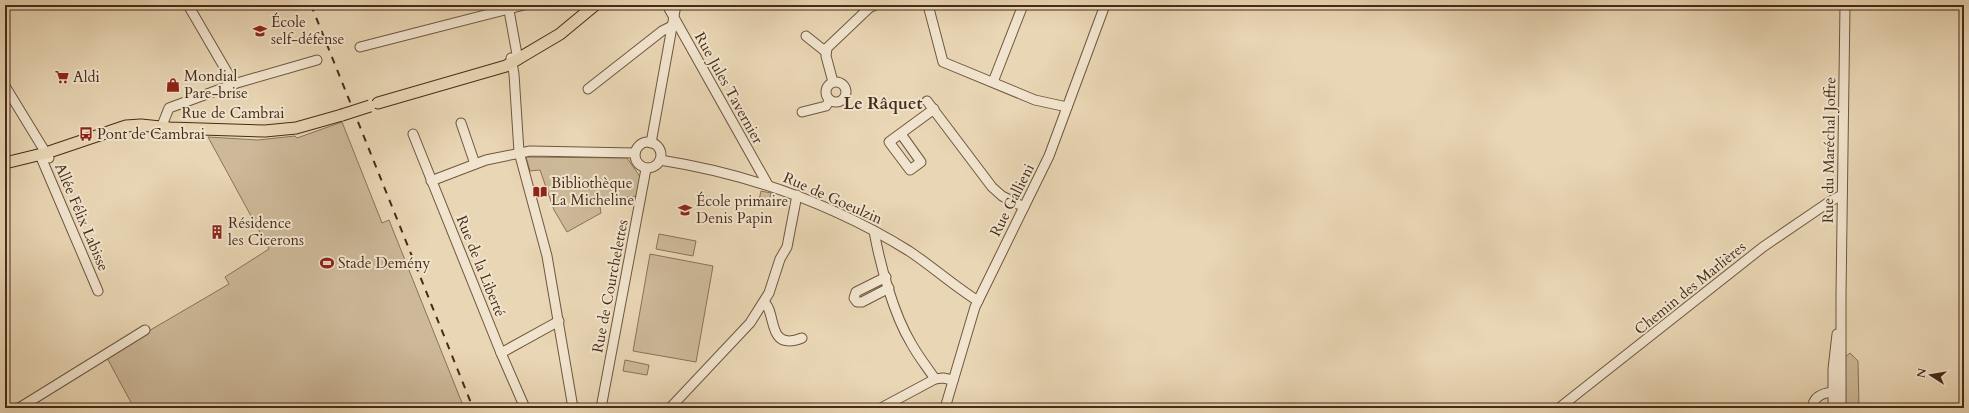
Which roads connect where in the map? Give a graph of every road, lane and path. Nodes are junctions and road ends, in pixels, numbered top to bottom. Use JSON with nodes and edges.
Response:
{"nodes":[{"id":1,"x":188,"y":5,"type":"edge"},
{"id":2,"x":524,"y":5,"type":"edge"},
{"id":3,"x":667,"y":5,"type":"edge"},
{"id":4,"x":676,"y":5,"type":"edge"},
{"id":5,"x":875,"y":5,"type":"edge"},
{"id":6,"x":928,"y":5,"type":"edge"},
{"id":7,"x":1023,"y":5,"type":"edge"},
{"id":8,"x":1104,"y":5,"type":"edge"},
{"id":9,"x":1844,"y":5,"type":"edge"},
{"id":10,"x":509,"y":7,"type":"edge"},
{"id":11,"x":590,"y":7,"type":"edge"},
{"id":12,"x":673,"y":22,"type":"junction"},
{"id":13,"x":806,"y":36,"type":"dead end"},
{"id":14,"x":360,"y":47,"type":"dead end"},
{"id":15,"x":826,"y":52,"type":"junction"},
{"id":16,"x":515,"y":59,"type":"junction"},
{"id":17,"x":317,"y":60,"type":"dead end"},
{"id":18,"x":833,"y":82,"type":"junction"},
{"id":19,"x":993,"y":82,"type":"junction"},
{"id":20,"x":234,"y":84,"type":"junction"},
{"id":21,"x":5,"y":86,"type":"edge"},
{"id":22,"x":588,"y":89,"type":"dead end"},
{"id":23,"x":830,"y":100,"type":"junction"},
{"id":24,"x":927,"y":101,"type":"dead end"},
{"id":25,"x":1067,"y":107,"type":"junction"},
{"id":26,"x":934,"y":110,"type":"junction"},
{"id":27,"x":802,"y":112,"type":"dead end"},
{"id":28,"x":461,"y":123,"type":"dead end"},
{"id":29,"x":164,"y":128,"type":"junction"},
{"id":30,"x":413,"y":134,"type":"dead end"},
{"id":31,"x":901,"y":134,"type":"dead end"},
{"id":32,"x":651,"y":143,"type":"junction"},
{"id":33,"x":519,"y":152,"type":"junction"},
{"id":34,"x":635,"y":153,"type":"junction"},
{"id":35,"x":45,"y":157,"type":"junction"},
{"id":36,"x":660,"y":160,"type":"junction"},
{"id":37,"x":5,"y":163,"type":"edge"},
{"id":38,"x":475,"y":164,"type":"junction"},
{"id":39,"x":646,"y":169,"type":"junction"},
{"id":40,"x":5,"y":170,"type":"edge"},
{"id":41,"x":432,"y":181,"type":"junction"},
{"id":42,"x":768,"y":184,"type":"junction"},
{"id":43,"x":797,"y":195,"type":"junction"},
{"id":44,"x":1842,"y":195,"type":"junction"},
{"id":45,"x":1024,"y":207,"type":"junction"},
{"id":46,"x":874,"y":231,"type":"junction"},
{"id":47,"x":886,"y":277,"type":"junction"},
{"id":48,"x":889,"y":288,"type":"junction"},
{"id":49,"x":98,"y":291,"type":"dead end"},
{"id":50,"x":978,"y":301,"type":"junction"},
{"id":51,"x":764,"y":302,"type":"junction"},
{"id":52,"x":559,"y":321,"type":"junction"},
{"id":53,"x":145,"y":330,"type":"dead end"},
{"id":54,"x":802,"y":338,"type":"dead end"},
{"id":55,"x":500,"y":354,"type":"junction"},
{"id":56,"x":935,"y":379,"type":"junction"},
{"id":57,"x":953,"y":380,"type":"junction"},
{"id":58,"x":1837,"y":392,"type":"junction"},
{"id":59,"x":19,"y":408,"type":"edge"},
{"id":60,"x":525,"y":408,"type":"edge"},
{"id":61,"x":573,"y":408,"type":"edge"},
{"id":62,"x":601,"y":408,"type":"edge"},
{"id":63,"x":670,"y":408,"type":"edge"},
{"id":64,"x":881,"y":408,"type":"edge"},
{"id":65,"x":945,"y":408,"type":"edge"},
{"id":66,"x":1559,"y":408,"type":"edge"},
{"id":67,"x":1812,"y":408,"type":"edge"},
{"id":68,"x":1833,"y":408,"type":"edge"},
{"id":69,"x":1841,"y":408,"type":"edge"}],
"edges":[{"from":1,"to":20,"type":"street"},
{"from":2,"to":10,"type":"street"},
{"from":3,"to":12,"type":"street","name":"Rue Jules Tavernier"},
{"from":4,"to":12,"type":"street"},
{"from":5,"to":15,"type":"street"},
{"from":6,"to":19,"type":"street"},
{"from":7,"to":19,"type":"street"},
{"from":8,"to":25,"type":"street","name":"Rue Gallieni"},
{"from":9,"to":44,"type":"street","name":"Rue du Maréchal Joffre"},
{"from":10,"to":14,"type":"street"},
{"from":10,"to":16,"type":"street"},
{"from":11,"to":16,"type":"main road","name":"Rue de Cambrai"},
{"from":12,"to":22,"type":"street"},
{"from":12,"to":32,"type":"street"},
{"from":12,"to":42,"type":"street","name":"Rue Jules Tavernier"},
{"from":13,"to":15,"type":"street"},
{"from":15,"to":18,"type":"street"},
{"from":16,"to":29,"type":"main road","name":"Rue de Cambrai","bridge":true},
{"from":16,"to":33,"type":"street"},
{"from":17,"to":20,"type":"street","name":"Rue de Cambrai"},
{"from":18,"to":23,"type":"street"},
{"from":18,"to":23,"type":"street"},
{"from":19,"to":25,"type":"street"},
{"from":20,"to":29,"type":"street","name":"Rue de Cambrai"},
{"from":21,"to":35,"type":"street","name":"Allée Félix Labisse"},
{"from":23,"to":27,"type":"street"},
{"from":24,"to":26,"type":"street"},
{"from":25,"to":45,"type":"street","name":"Rue Gallieni"},
{"from":26,"to":31,"type":"street"},
{"from":26,"to":45,"type":"street"},
{"from":28,"to":38,"type":"street"},
{"from":29,"to":35,"type":"main road","name":"Rue de Cambrai"},
{"from":30,"to":41,"type":"street","name":"Rue de la Liberté"},
{"from":32,"to":34,"type":"street"},
{"from":32,"to":36,"type":"street"},
{"from":33,"to":34,"type":"street"},
{"from":33,"to":38,"type":"street"},
{"from":33,"to":52,"type":"street"},
{"from":34,"to":39,"type":"street"},
{"from":35,"to":37,"type":"main road","name":"Rue de Cambrai"},
{"from":35,"to":40,"type":"main road","name":"Rue de Cambrai"},
{"from":35,"to":49,"type":"street","name":"Allée Félix Labisse"},
{"from":36,"to":39,"type":"street"},
{"from":36,"to":42,"type":"street","name":"Rue de Goeulzin"},
{"from":38,"to":41,"type":"street"},
{"from":39,"to":62,"type":"street","name":"Rue de Courchelettes"},
{"from":41,"to":55,"type":"street","name":"Rue de la Liberté"},
{"from":42,"to":43,"type":"street","name":"Rue de Goeulzin"},
{"from":43,"to":46,"type":"street","name":"Rue de Goeulzin"},
{"from":43,"to":51,"type":"street"},
{"from":44,"to":58,"type":"street","name":"Rue du Maréchal Joffre"},
{"from":44,"to":66,"type":"street","name":"Chemin des Marlières"},
{"from":45,"to":50,"type":"street","name":"Rue Gallieni"},
{"from":46,"to":47,"type":"street"},
{"from":46,"to":50,"type":"street","name":"Rue de Goeulzin"},
{"from":47,"to":48,"type":"street"},
{"from":47,"to":48,"type":"street"},
{"from":48,"to":56,"type":"street"},
{"from":50,"to":57,"type":"street","name":"Rue Gallieni"},
{"from":51,"to":54,"type":"street"},
{"from":51,"to":63,"type":"street"},
{"from":52,"to":55,"type":"street"},
{"from":52,"to":61,"type":"street"},
{"from":53,"to":59,"type":"street"},
{"from":55,"to":60,"type":"street","name":"Rue de la Liberté"},
{"from":56,"to":57,"type":"street"},
{"from":56,"to":64,"type":"street"},
{"from":57,"to":65,"type":"street","name":"Rue Gallieni"},
{"from":58,"to":67,"type":"street"},
{"from":58,"to":68,"type":"street","name":"Rue du Maréchal Joffre"},
{"from":58,"to":69,"type":"street","name":"Rue du Maréchal Joffre"}]}
